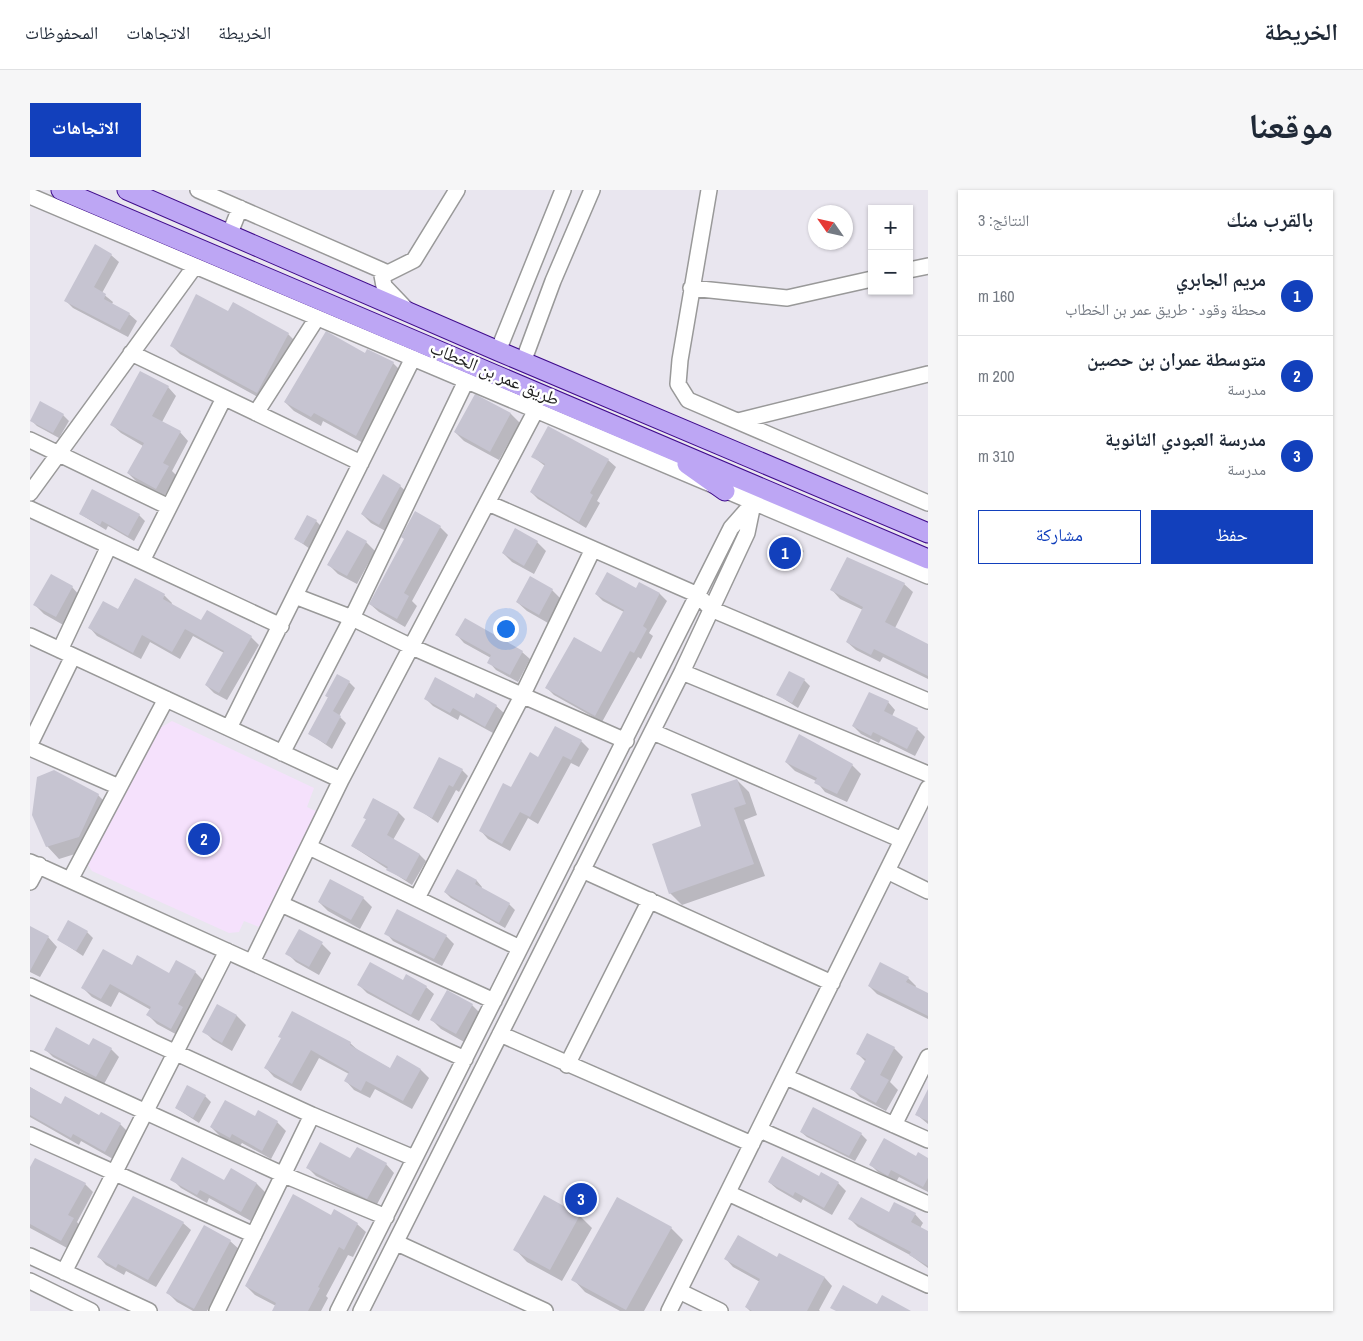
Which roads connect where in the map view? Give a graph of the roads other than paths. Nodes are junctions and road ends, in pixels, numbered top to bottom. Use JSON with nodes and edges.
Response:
{"nodes":[{"id":1,"x":61,"y":190,"type":"edge"},
{"id":2,"x":127,"y":190,"type":"edge"},
{"id":3,"x":198,"y":190,"type":"edge"},
{"id":4,"x":563,"y":190,"type":"edge"},
{"id":5,"x":592,"y":190,"type":"edge"},
{"id":6,"x":709,"y":190,"type":"edge"},
{"id":7,"x":454,"y":191,"type":"edge"},
{"id":8,"x":30,"y":196,"type":"edge"},
{"id":9,"x":240,"y":208,"type":"junction"},
{"id":10,"x":230,"y":233,"type":"junction"},
{"id":11,"x":195,"y":266,"type":"junction"},
{"id":12,"x":928,"y":266,"type":"edge"},
{"id":13,"x":913,"y":269,"type":"edge"},
{"id":14,"x":381,"y":270,"type":"junction"},
{"id":15,"x":868,"y":280,"type":"edge"},
{"id":16,"x":691,"y":288,"type":"junction"},
{"id":17,"x":408,"y":312,"type":"junction"},
{"id":18,"x":317,"y":318,"type":"junction"},
{"id":19,"x":498,"y":351,"type":"junction"},
{"id":20,"x":132,"y":353,"type":"junction"},
{"id":21,"x":413,"y":358,"type":"junction"},
{"id":22,"x":523,"y":362,"type":"junction"},
{"id":23,"x":928,"y":374,"type":"edge"},
{"id":24,"x":466,"y":381,"type":"junction"},
{"id":25,"x":224,"y":398,"type":"junction"},
{"id":26,"x":536,"y":410,"type":"junction"},
{"id":27,"x":256,"y":413,"type":"junction"},
{"id":28,"x":738,"y":422,"type":"junction"},
{"id":29,"x":30,"y":440,"type":"edge"},
{"id":30,"x":657,"y":442,"type":"junction"},
{"id":31,"x":58,"y":454,"type":"junction"},
{"id":32,"x":361,"y":463,"type":"junction"},
{"id":33,"x":725,"y":491,"type":"junction"},
{"id":34,"x":30,"y":493,"type":"edge"},
{"id":35,"x":925,"y":500,"type":"edge"},
{"id":36,"x":488,"y":503,"type":"junction"},
{"id":37,"x":753,"y":503,"type":"junction"},
{"id":38,"x":169,"y":507,"type":"junction"},
{"id":39,"x":30,"y":509,"type":"edge"},
{"id":40,"x":928,"y":533,"type":"edge"},
{"id":41,"x":109,"y":546,"type":"junction"},
{"id":42,"x":593,"y":549,"type":"junction"},
{"id":43,"x":928,"y":559,"type":"edge"},
{"id":44,"x":142,"y":561,"type":"junction"},
{"id":45,"x":928,"y":576,"type":"edge"},
{"id":46,"x":698,"y":595,"type":"junction"},
{"id":47,"x":295,"y":596,"type":"junction"},
{"id":48,"x":711,"y":609,"type":"junction"},
{"id":49,"x":352,"y":618,"type":"junction"},
{"id":50,"x":281,"y":626,"type":"junction"},
{"id":51,"x":30,"y":636,"type":"edge"},
{"id":52,"x":412,"y":648,"type":"junction"},
{"id":53,"x":66,"y":653,"type":"junction"},
{"id":54,"x":682,"y":672,"type":"junction"},
{"id":55,"x":522,"y":696,"type":"junction"},
{"id":56,"x":166,"y":699,"type":"junction"},
{"id":57,"x":928,"y":701,"type":"edge"},
{"id":58,"x":230,"y":728,"type":"junction"},
{"id":59,"x":652,"y":732,"type":"junction"},
{"id":60,"x":626,"y":741,"type":"junction"},
{"id":61,"x":30,"y":744,"type":"edge"},
{"id":62,"x":30,"y":748,"type":"edge"},
{"id":63,"x":282,"y":753,"type":"junction"},
{"id":64,"x":928,"y":774,"type":"edge"},
{"id":65,"x":342,"y":780,"type":"junction"},
{"id":66,"x":120,"y":787,"type":"junction"},
{"id":67,"x":928,"y":788,"type":"edge"},
{"id":68,"x":922,"y":816,"type":"edge"},
{"id":69,"x":902,"y":840,"type":"junction"},
{"id":70,"x":309,"y":847,"type":"junction"},
{"id":71,"x":34,"y":864,"type":"edge"},
{"id":72,"x":582,"y":870,"type":"junction"},
{"id":73,"x":887,"y":871,"type":"junction"},
{"id":74,"x":70,"y":880,"type":"junction"},
{"id":75,"x":30,"y":882,"type":"edge"},
{"id":76,"x":928,"y":891,"type":"edge"},
{"id":77,"x":416,"y":898,"type":"junction"},
{"id":78,"x":650,"y":900,"type":"junction"},
{"id":79,"x":281,"y":904,"type":"junction"},
{"id":80,"x":520,"y":948,"type":"junction"},
{"id":81,"x":227,"y":951,"type":"junction"},
{"id":82,"x":252,"y":962,"type":"junction"},
{"id":83,"x":832,"y":983,"type":"junction"},
{"id":84,"x":30,"y":986,"type":"edge"},
{"id":85,"x":494,"y":1001,"type":"junction"},
{"id":86,"x":500,"y":1034,"type":"junction"},
{"id":87,"x":177,"y":1052,"type":"junction"},
{"id":88,"x":928,"y":1057,"type":"edge"},
{"id":89,"x":30,"y":1059,"type":"edge"},
{"id":90,"x":465,"y":1059,"type":"junction"},
{"id":91,"x":567,"y":1065,"type":"junction"},
{"id":92,"x":786,"y":1077,"type":"junction"},
{"id":93,"x":147,"y":1112,"type":"junction"},
{"id":94,"x":312,"y":1115,"type":"junction"},
{"id":95,"x":894,"y":1125,"type":"junction"},
{"id":96,"x":760,"y":1130,"type":"junction"},
{"id":97,"x":30,"y":1135,"type":"edge"},
{"id":98,"x":928,"y":1140,"type":"edge"},
{"id":99,"x":752,"y":1144,"type":"junction"},
{"id":100,"x":414,"y":1158,"type":"junction"},
{"id":101,"x":115,"y":1173,"type":"junction"},
{"id":102,"x":284,"y":1175,"type":"junction"},
{"id":103,"x":728,"y":1193,"type":"junction"},
{"id":104,"x":928,"y":1204,"type":"edge"},
{"id":105,"x":386,"y":1217,"type":"junction"},
{"id":106,"x":254,"y":1234,"type":"junction"},
{"id":107,"x":397,"y":1243,"type":"junction"},
{"id":108,"x":30,"y":1256,"type":"edge"},
{"id":109,"x":64,"y":1272,"type":"junction"},
{"id":110,"x":30,"y":1281,"type":"edge"},
{"id":111,"x":928,"y":1285,"type":"edge"},
{"id":112,"x":679,"y":1292,"type":"junction"},
{"id":113,"x":366,"y":1309,"type":"edge"},
{"id":114,"x":91,"y":1311,"type":"edge"},
{"id":115,"x":149,"y":1311,"type":"edge"},
{"id":116,"x":217,"y":1311,"type":"edge"},
{"id":117,"x":338,"y":1311,"type":"edge"},
{"id":118,"x":545,"y":1311,"type":"edge"},
{"id":119,"x":669,"y":1311,"type":"edge"},
{"id":120,"x":720,"y":1311,"type":"edge"}],
"edges":[{"from":1,"to":30,"type":"main road","name":"طريق عمر بن الخطاب"},
{"from":2,"to":10,"type":"main road","name":"طريق عمر بن الخطاب"},
{"from":3,"to":9,"type":"street"},
{"from":4,"to":19,"type":"street"},
{"from":5,"to":22,"type":"street"},
{"from":6,"to":16,"type":"street"},
{"from":7,"to":14,"type":"street"},
{"from":8,"to":11,"type":"street"},
{"from":9,"to":10,"type":"street"},
{"from":9,"to":14,"type":"street"},
{"from":10,"to":17,"type":"main road","name":"طريق عمر بن الخطاب"},
{"from":11,"to":18,"type":"street"},
{"from":11,"to":20,"type":"street"},
{"from":12,"to":13,"type":"street"},
{"from":14,"to":17,"type":"street"},
{"from":15,"to":16,"type":"street"},
{"from":16,"to":28,"type":"street"},
{"from":17,"to":19,"type":"main road","name":"طريق عمر بن الخطاب"},
{"from":18,"to":21,"type":"street"},
{"from":18,"to":27,"type":"street"},
{"from":19,"to":22,"type":"main road","name":"طريق عمر بن الخطاب"},
{"from":20,"to":25,"type":"street"},
{"from":20,"to":31,"type":"street"},
{"from":21,"to":24,"type":"street"},
{"from":21,"to":32,"type":"street"},
{"from":22,"to":40,"type":"main road","name":"طريق عمر بن الخطاب"},
{"from":23,"to":28,"type":"street"},
{"from":24,"to":26,"type":"street"},
{"from":24,"to":49,"type":"street"},
{"from":25,"to":27,"type":"street"},
{"from":25,"to":38,"type":"street"},
{"from":26,"to":33,"type":"street"},
{"from":26,"to":36,"type":"street"},
{"from":27,"to":32,"type":"street"},
{"from":28,"to":35,"type":"street"},
{"from":29,"to":31,"type":"street"},
{"from":30,"to":33,"type":"main road"},
{"from":30,"to":43,"type":"main road","name":"طريق عمر بن الخطاب"},
{"from":31,"to":34,"type":"street"},
{"from":31,"to":38,"type":"street"},
{"from":32,"to":47,"type":"street"},
{"from":33,"to":37,"type":"street"},
{"from":36,"to":42,"type":"street"},
{"from":36,"to":52,"type":"street"},
{"from":37,"to":45,"type":"street"},
{"from":37,"to":46,"type":"street"},
{"from":37,"to":48,"type":"street"},
{"from":38,"to":44,"type":"street"},
{"from":39,"to":41,"type":"street"},
{"from":41,"to":44,"type":"street"},
{"from":41,"to":53,"type":"street"},
{"from":42,"to":46,"type":"street"},
{"from":42,"to":55,"type":"street"},
{"from":44,"to":50,"type":"street"},
{"from":46,"to":48,"type":"street"},
{"from":46,"to":60,"type":"street"},
{"from":47,"to":49,"type":"street"},
{"from":47,"to":50,"type":"street"},
{"from":48,"to":54,"type":"street"},
{"from":48,"to":57,"type":"street"},
{"from":49,"to":52,"type":"street"},
{"from":49,"to":63,"type":"street"},
{"from":50,"to":58,"type":"street"},
{"from":51,"to":53,"type":"street"},
{"from":52,"to":55,"type":"street"},
{"from":52,"to":65,"type":"street"},
{"from":53,"to":56,"type":"street"},
{"from":53,"to":61,"type":"street"},
{"from":54,"to":59,"type":"street"},
{"from":54,"to":64,"type":"street"},
{"from":55,"to":60,"type":"street"},
{"from":55,"to":77,"type":"street"},
{"from":56,"to":58,"type":"street"},
{"from":56,"to":66,"type":"street"},
{"from":58,"to":63,"type":"street"},
{"from":59,"to":69,"type":"street"},
{"from":59,"to":72,"type":"street"},
{"from":60,"to":80,"type":"street"},
{"from":62,"to":66,"type":"street"},
{"from":63,"to":65,"type":"street"},
{"from":65,"to":70,"type":"street"},
{"from":66,"to":74,"type":"street"},
{"from":67,"to":68,"type":"street"},
{"from":68,"to":69,"type":"street"},
{"from":69,"to":73,"type":"street"},
{"from":70,"to":77,"type":"street"},
{"from":70,"to":79,"type":"street"},
{"from":71,"to":74,"type":"street"},
{"from":71,"to":75,"type":"street"},
{"from":72,"to":78,"type":"street"},
{"from":72,"to":86,"type":"street"},
{"from":73,"to":76,"type":"street"},
{"from":73,"to":83,"type":"street"},
{"from":74,"to":81,"type":"street"},
{"from":77,"to":80,"type":"street"},
{"from":78,"to":83,"type":"street"},
{"from":78,"to":91,"type":"street"},
{"from":79,"to":82,"type":"street"},
{"from":79,"to":85,"type":"street"},
{"from":80,"to":85,"type":"street"},
{"from":81,"to":82,"type":"street"},
{"from":81,"to":87,"type":"street"},
{"from":82,"to":90,"type":"street"},
{"from":83,"to":92,"type":"street"},
{"from":84,"to":87,"type":"street"},
{"from":85,"to":90,"type":"street"},
{"from":86,"to":91,"type":"street"},
{"from":86,"to":107,"type":"street"},
{"from":87,"to":93,"type":"street"},
{"from":87,"to":94,"type":"street"},
{"from":88,"to":95,"type":"street"},
{"from":89,"to":93,"type":"street"},
{"from":90,"to":100,"type":"street"},
{"from":91,"to":99,"type":"street"},
{"from":92,"to":95,"type":"street"},
{"from":92,"to":96,"type":"street"},
{"from":93,"to":101,"type":"street"},
{"from":93,"to":102,"type":"street"},
{"from":94,"to":100,"type":"street"},
{"from":94,"to":102,"type":"street"},
{"from":95,"to":98,"type":"street"},
{"from":96,"to":99,"type":"street"},
{"from":96,"to":104,"type":"street"},
{"from":97,"to":101,"type":"street"},
{"from":99,"to":103,"type":"street"},
{"from":100,"to":105,"type":"street"},
{"from":101,"to":106,"type":"street"},
{"from":101,"to":109,"type":"street"},
{"from":102,"to":105,"type":"street"},
{"from":102,"to":106,"type":"street"},
{"from":103,"to":111,"type":"street"},
{"from":103,"to":112,"type":"street"},
{"from":105,"to":117,"type":"street"},
{"from":106,"to":116,"type":"street"},
{"from":107,"to":113,"type":"street"},
{"from":107,"to":118,"type":"street"},
{"from":108,"to":109,"type":"street"},
{"from":109,"to":115,"type":"street"},
{"from":110,"to":114,"type":"street"},
{"from":112,"to":119,"type":"street"},
{"from":112,"to":120,"type":"street"}]}
